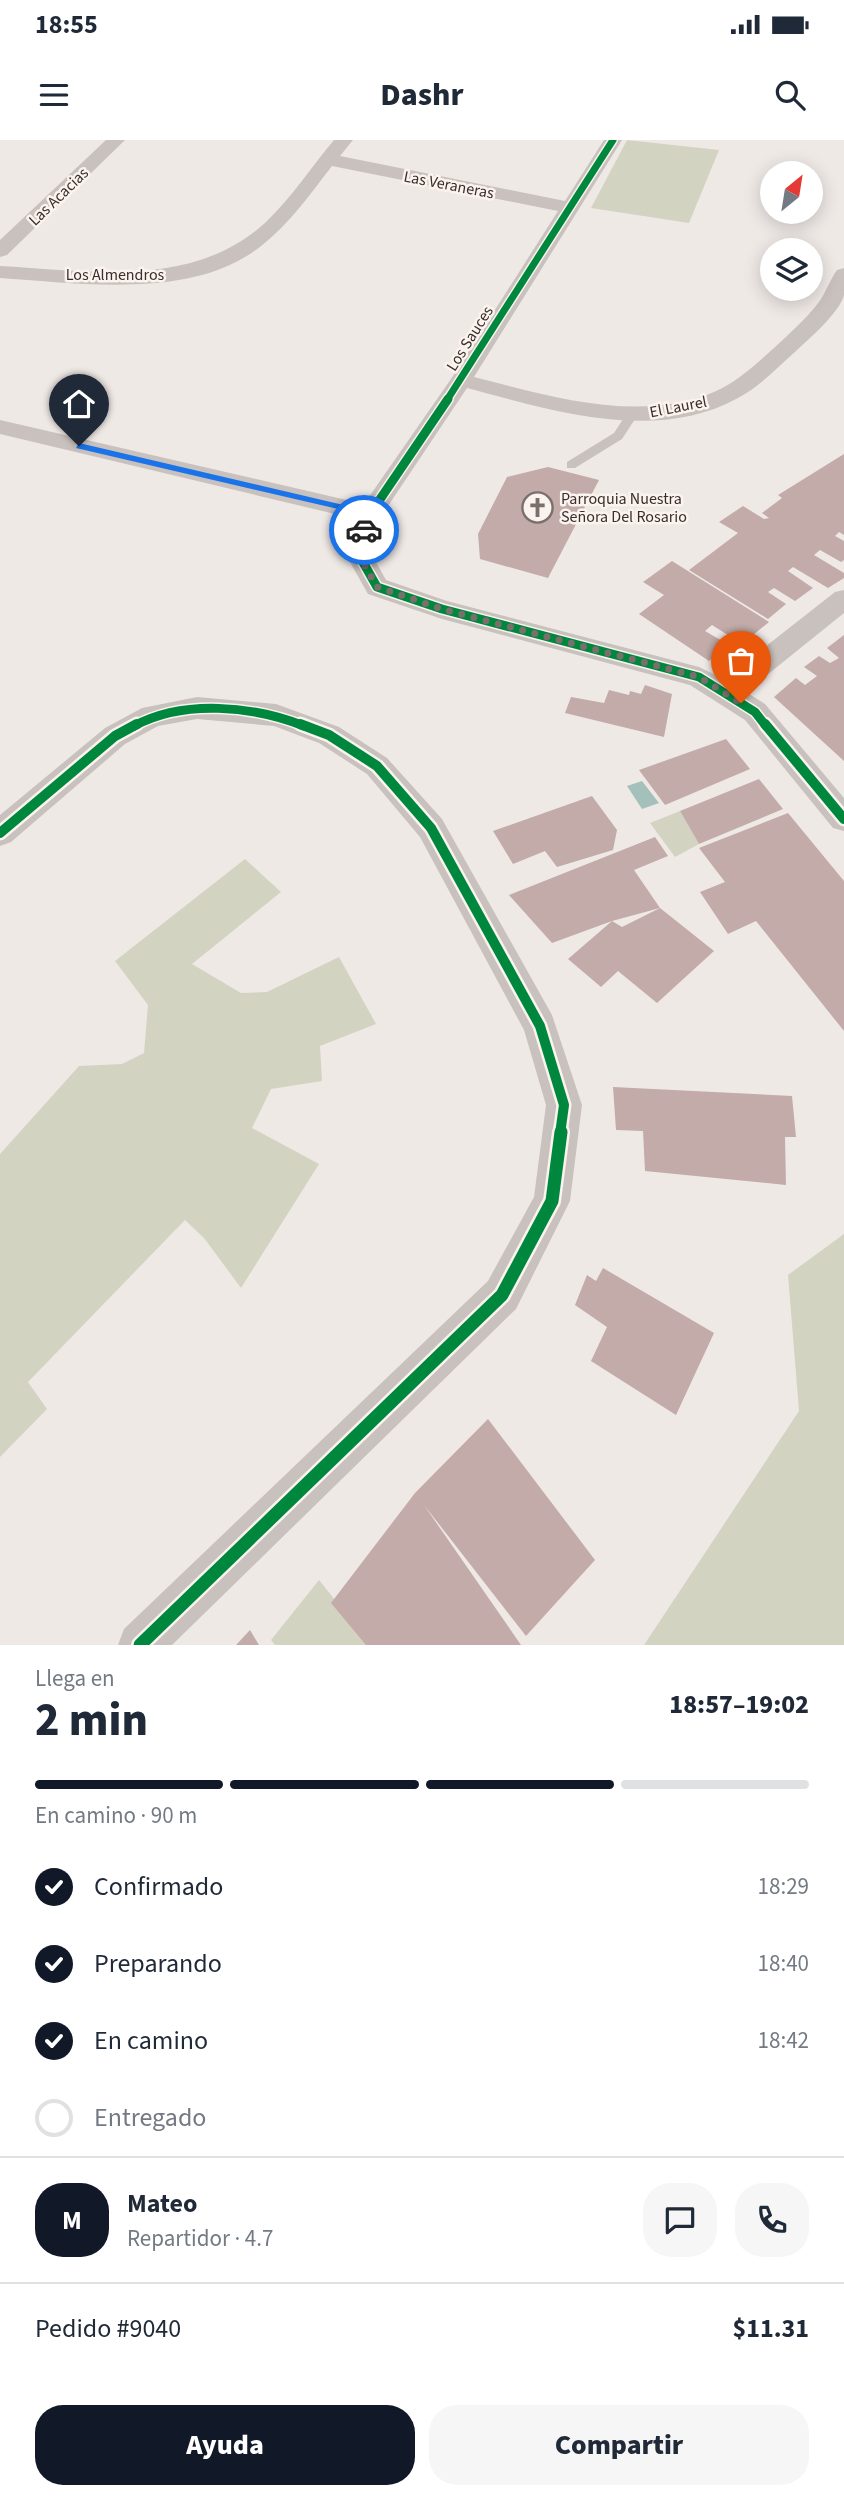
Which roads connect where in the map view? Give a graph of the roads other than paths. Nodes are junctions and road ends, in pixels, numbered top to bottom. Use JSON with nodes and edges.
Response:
{"nodes":[{"id":1,"x":116,"y":140,"type":"edge"},
{"id":2,"x":344,"y":140,"type":"edge"},
{"id":3,"x":613,"y":140,"type":"edge"},
{"id":4,"x":327,"y":159,"type":"junction"},
{"id":5,"x":570,"y":208,"type":"junction"},
{"id":6,"x":0,"y":251,"type":"edge"},
{"id":7,"x":0,"y":272,"type":"edge"},
{"id":8,"x":844,"y":274,"type":"edge"},
{"id":9,"x":461,"y":380,"type":"junction"},
{"id":10,"x":633,"y":413,"type":"junction"},
{"id":11,"x":0,"y":428,"type":"edge"},
{"id":12,"x":571,"y":465,"type":"dead end"},
{"id":13,"x":369,"y":514,"type":"junction"},
{"id":14,"x":844,"y":599,"type":"edge"},
{"id":15,"x":726,"y":693,"type":"junction"},
{"id":16,"x":844,"y":819,"type":"edge"},
{"id":17,"x":0,"y":832,"type":"edge"},
{"id":18,"x":140,"y":1645,"type":"edge"}],
"edges":[{"from":1,"to":6,"type":"street","name":"Las Acacias"},
{"from":2,"to":4,"type":"street","name":"Los Almendros"},
{"from":3,"to":5,"type":"street","name":"Los Sauces"},
{"from":4,"to":5,"type":"street","name":"Las Veraneras"},
{"from":4,"to":7,"type":"street","name":"Los Almendros"},
{"from":5,"to":9,"type":"street","name":"Los Sauces"},
{"from":8,"to":10,"type":"street","name":"El Laurel"},
{"from":9,"to":10,"type":"street","name":"El Laurel"},
{"from":9,"to":13,"type":"street","name":"Los Sauces"},
{"from":10,"to":12,"type":"lane"},
{"from":11,"to":13,"type":"street"},
{"from":13,"to":15,"type":"street","name":"Los Sauces"},
{"from":14,"to":15,"type":"street"},
{"from":15,"to":16,"type":"street"},
{"from":17,"to":18,"type":"street"}]}
